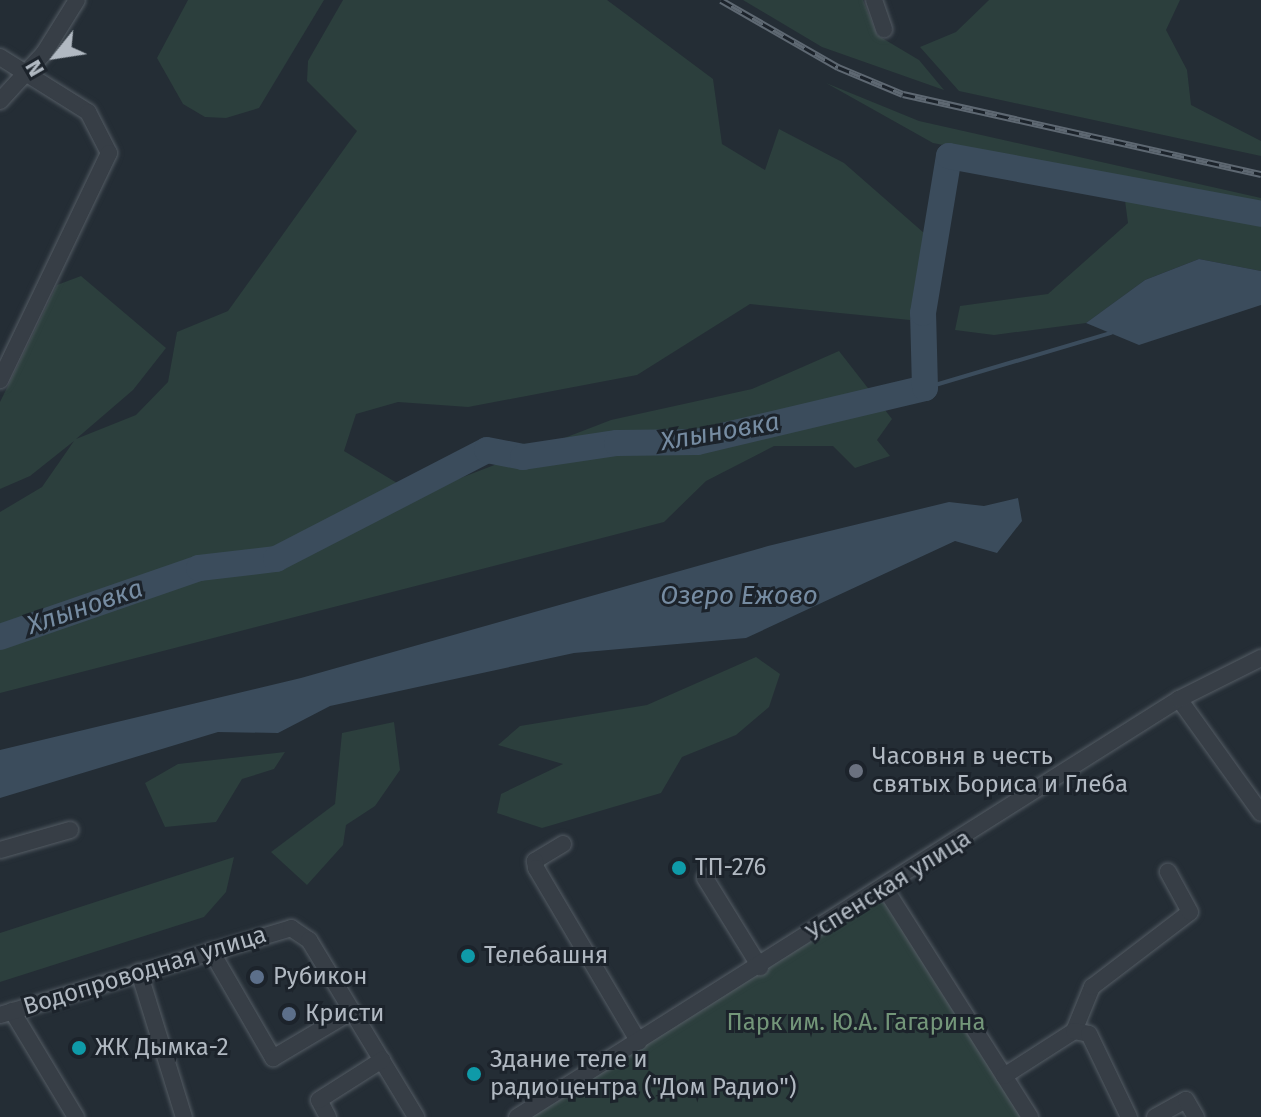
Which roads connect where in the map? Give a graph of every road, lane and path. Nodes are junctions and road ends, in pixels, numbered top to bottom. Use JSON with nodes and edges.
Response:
{"nodes":[{"id":1,"x":77,"y":0,"type":"edge"},
{"id":2,"x":874,"y":0,"type":"edge"},
{"id":3,"x":884,"y":29,"type":"dead end"},
{"id":4,"x":0,"y":57,"type":"edge"},
{"id":5,"x":24,"y":72,"type":"junction"},
{"id":6,"x":0,"y":101,"type":"edge"},
{"id":7,"x":0,"y":380,"type":"edge"},
{"id":8,"x":1261,"y":658,"type":"edge"},
{"id":9,"x":1179,"y":699,"type":"junction"},
{"id":10,"x":1261,"y":813,"type":"edge"},
{"id":11,"x":70,"y":830,"type":"dead end"},
{"id":12,"x":563,"y":844,"type":"dead end"},
{"id":13,"x":0,"y":850,"type":"edge"},
{"id":14,"x":1168,"y":872,"type":"dead end"},
{"id":15,"x":705,"y":878,"type":"dead end"},
{"id":16,"x":886,"y":890,"type":"junction"},
{"id":17,"x":211,"y":951,"type":"junction"},
{"id":18,"x":760,"y":967,"type":"junction"},
{"id":19,"x":139,"y":972,"type":"junction"},
{"id":20,"x":352,"y":1011,"type":"junction"},
{"id":21,"x":6,"y":1013,"type":"edge"},
{"id":22,"x":1074,"y":1031,"type":"junction"},
{"id":23,"x":639,"y":1042,"type":"junction"},
{"id":24,"x":382,"y":1060,"type":"junction"},
{"id":25,"x":1004,"y":1076,"type":"junction"},
{"id":26,"x":76,"y":1117,"type":"edge"},
{"id":27,"x":184,"y":1117,"type":"edge"},
{"id":28,"x":328,"y":1117,"type":"edge"},
{"id":29,"x":416,"y":1117,"type":"edge"},
{"id":30,"x":517,"y":1117,"type":"edge"},
{"id":31,"x":1030,"y":1117,"type":"edge"},
{"id":32,"x":1129,"y":1117,"type":"edge"},
{"id":33,"x":1155,"y":1117,"type":"edge"},
{"id":34,"x":1196,"y":1117,"type":"edge"}],
"edges":[{"from":1,"to":5,"type":"street"},
{"from":2,"to":3,"type":"street"},
{"from":4,"to":5,"type":"street"},
{"from":5,"to":6,"type":"street"},
{"from":5,"to":7,"type":"street"},
{"from":8,"to":9,"type":"street","name":"Успенская улица"},
{"from":9,"to":10,"type":"street"},
{"from":9,"to":16,"type":"street","name":"Успенская улица"},
{"from":11,"to":13,"type":"street"},
{"from":12,"to":23,"type":"street"},
{"from":14,"to":22,"type":"street"},
{"from":15,"to":18,"type":"street"},
{"from":16,"to":18,"type":"street","name":"Успенская улица"},
{"from":16,"to":25,"type":"street"},
{"from":17,"to":19,"type":"street","name":"Водопроводная улица"},
{"from":17,"to":20,"type":"street","name":"Водопроводная улица"},
{"from":17,"to":20,"type":"street"},
{"from":18,"to":23,"type":"street","name":"Успенская улица"},
{"from":19,"to":21,"type":"street","name":"Водопроводная улица"},
{"from":19,"to":27,"type":"street"},
{"from":20,"to":24,"type":"street"},
{"from":21,"to":26,"type":"street"},
{"from":22,"to":25,"type":"street"},
{"from":22,"to":32,"type":"street"},
{"from":23,"to":30,"type":"street","name":"Успенская улица"},
{"from":24,"to":28,"type":"street"},
{"from":24,"to":29,"type":"street"},
{"from":25,"to":31,"type":"street"},
{"from":33,"to":34,"type":"street"}]}
